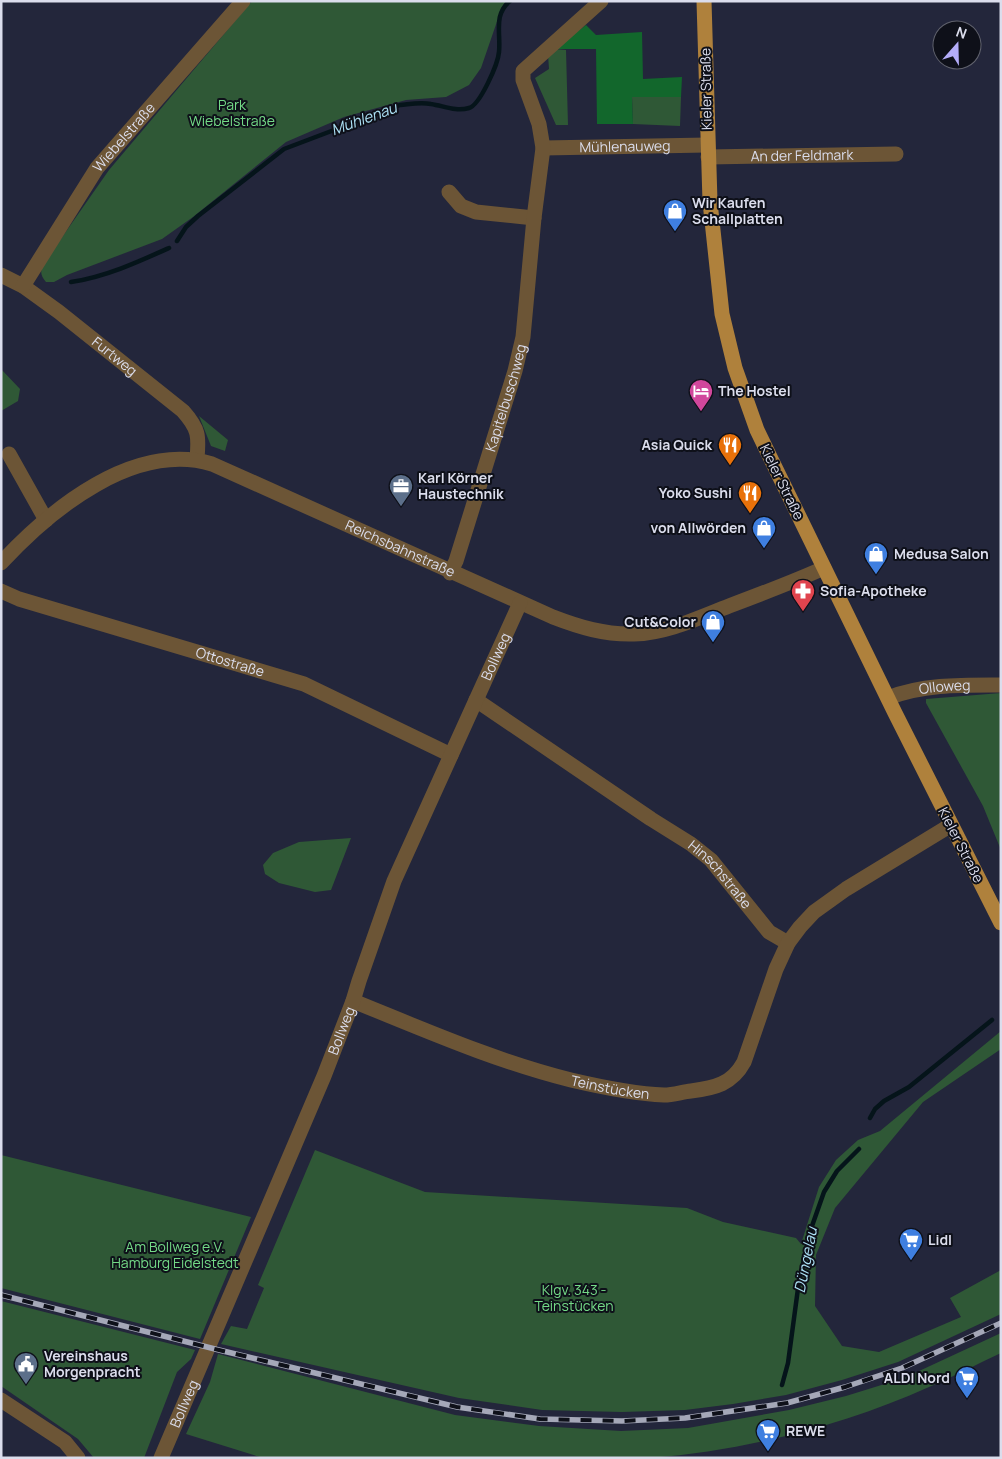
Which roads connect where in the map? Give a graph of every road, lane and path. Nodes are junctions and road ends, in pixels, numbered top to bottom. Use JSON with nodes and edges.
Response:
{"nodes":[{"id":1,"x":243,"y":1,"type":"edge"},
{"id":2,"x":600,"y":1,"type":"edge"},
{"id":3,"x":704,"y":1,"type":"edge"},
{"id":4,"x":543,"y":148,"type":"junction"},
{"id":5,"x":707,"y":151,"type":"junction"},
{"id":6,"x":896,"y":154,"type":"dead end"},
{"id":7,"x":449,"y":192,"type":"dead end"},
{"id":8,"x":534,"y":218,"type":"junction"},
{"id":9,"x":1,"y":275,"type":"edge"},
{"id":10,"x":23,"y":286,"type":"junction"},
{"id":11,"x":9,"y":454,"type":"dead end"},
{"id":12,"x":197,"y":459,"type":"junction"},
{"id":13,"x":46,"y":520,"type":"junction"},
{"id":14,"x":1,"y":563,"type":"edge"},
{"id":15,"x":824,"y":568,"type":"junction"},
{"id":16,"x":450,"y":572,"type":"junction"},
{"id":17,"x":1,"y":591,"type":"edge"},
{"id":18,"x":520,"y":603,"type":"junction"},
{"id":19,"x":1001,"y":685,"type":"edge"},
{"id":20,"x":888,"y":698,"type":"junction"},
{"id":21,"x":476,"y":700,"type":"junction"},
{"id":22,"x":451,"y":755,"type":"junction"},
{"id":23,"x":951,"y":825,"type":"junction"},
{"id":24,"x":1001,"y":923,"type":"edge"},
{"id":25,"x":788,"y":943,"type":"junction"},
{"id":26,"x":353,"y":1001,"type":"junction"},
{"id":27,"x":1,"y":1400,"type":"edge"},
{"id":28,"x":78,"y":1458,"type":"edge"},
{"id":29,"x":161,"y":1458,"type":"edge"}],
"edges":[{"from":1,"to":10,"type":"street","name":"Wiebelstraße"},
{"from":2,"to":4,"type":"street","name":"Kapitelbuschweg"},
{"from":3,"to":5,"type":"main road","name":"Kieler Straße"},
{"from":4,"to":5,"type":"street","name":"Mühlenauweg"},
{"from":4,"to":8,"type":"street","name":"Kapitelbuschweg"},
{"from":5,"to":6,"type":"street","name":"An der Feldmark"},
{"from":5,"to":15,"type":"main road","name":"Kieler Straße"},
{"from":7,"to":8,"type":"street"},
{"from":8,"to":16,"type":"street","name":"Kapitelbuschweg"},
{"from":9,"to":10,"type":"street","name":"Furtweg"},
{"from":10,"to":12,"type":"street","name":"Furtweg"},
{"from":11,"to":13,"type":"street"},
{"from":12,"to":13,"type":"street","name":"Reichsbahnstraße"},
{"from":12,"to":16,"type":"street","name":"Reichsbahnstraße"},
{"from":13,"to":14,"type":"street","name":"Reichsbahnstraße"},
{"from":15,"to":18,"type":"street","name":"Reichsbahnstraße"},
{"from":15,"to":20,"type":"main road","name":"Kieler Straße"},
{"from":16,"to":18,"type":"street","name":"Reichsbahnstraße"},
{"from":17,"to":22,"type":"street","name":"Ottostraße"},
{"from":18,"to":21,"type":"street","name":"Bollweg"},
{"from":19,"to":20,"type":"street","name":"Olloweg"},
{"from":20,"to":23,"type":"main road","name":"Kieler Straße"},
{"from":21,"to":22,"type":"street","name":"Bollweg"},
{"from":21,"to":25,"type":"street","name":"Hinschstraße"},
{"from":22,"to":26,"type":"street","name":"Bollweg"},
{"from":23,"to":24,"type":"main road","name":"Kieler Straße"},
{"from":23,"to":25,"type":"street"},
{"from":25,"to":26,"type":"street","name":"Teinstücken"},
{"from":26,"to":29,"type":"street","name":"Bollweg"},
{"from":27,"to":28,"type":"street"}]}
